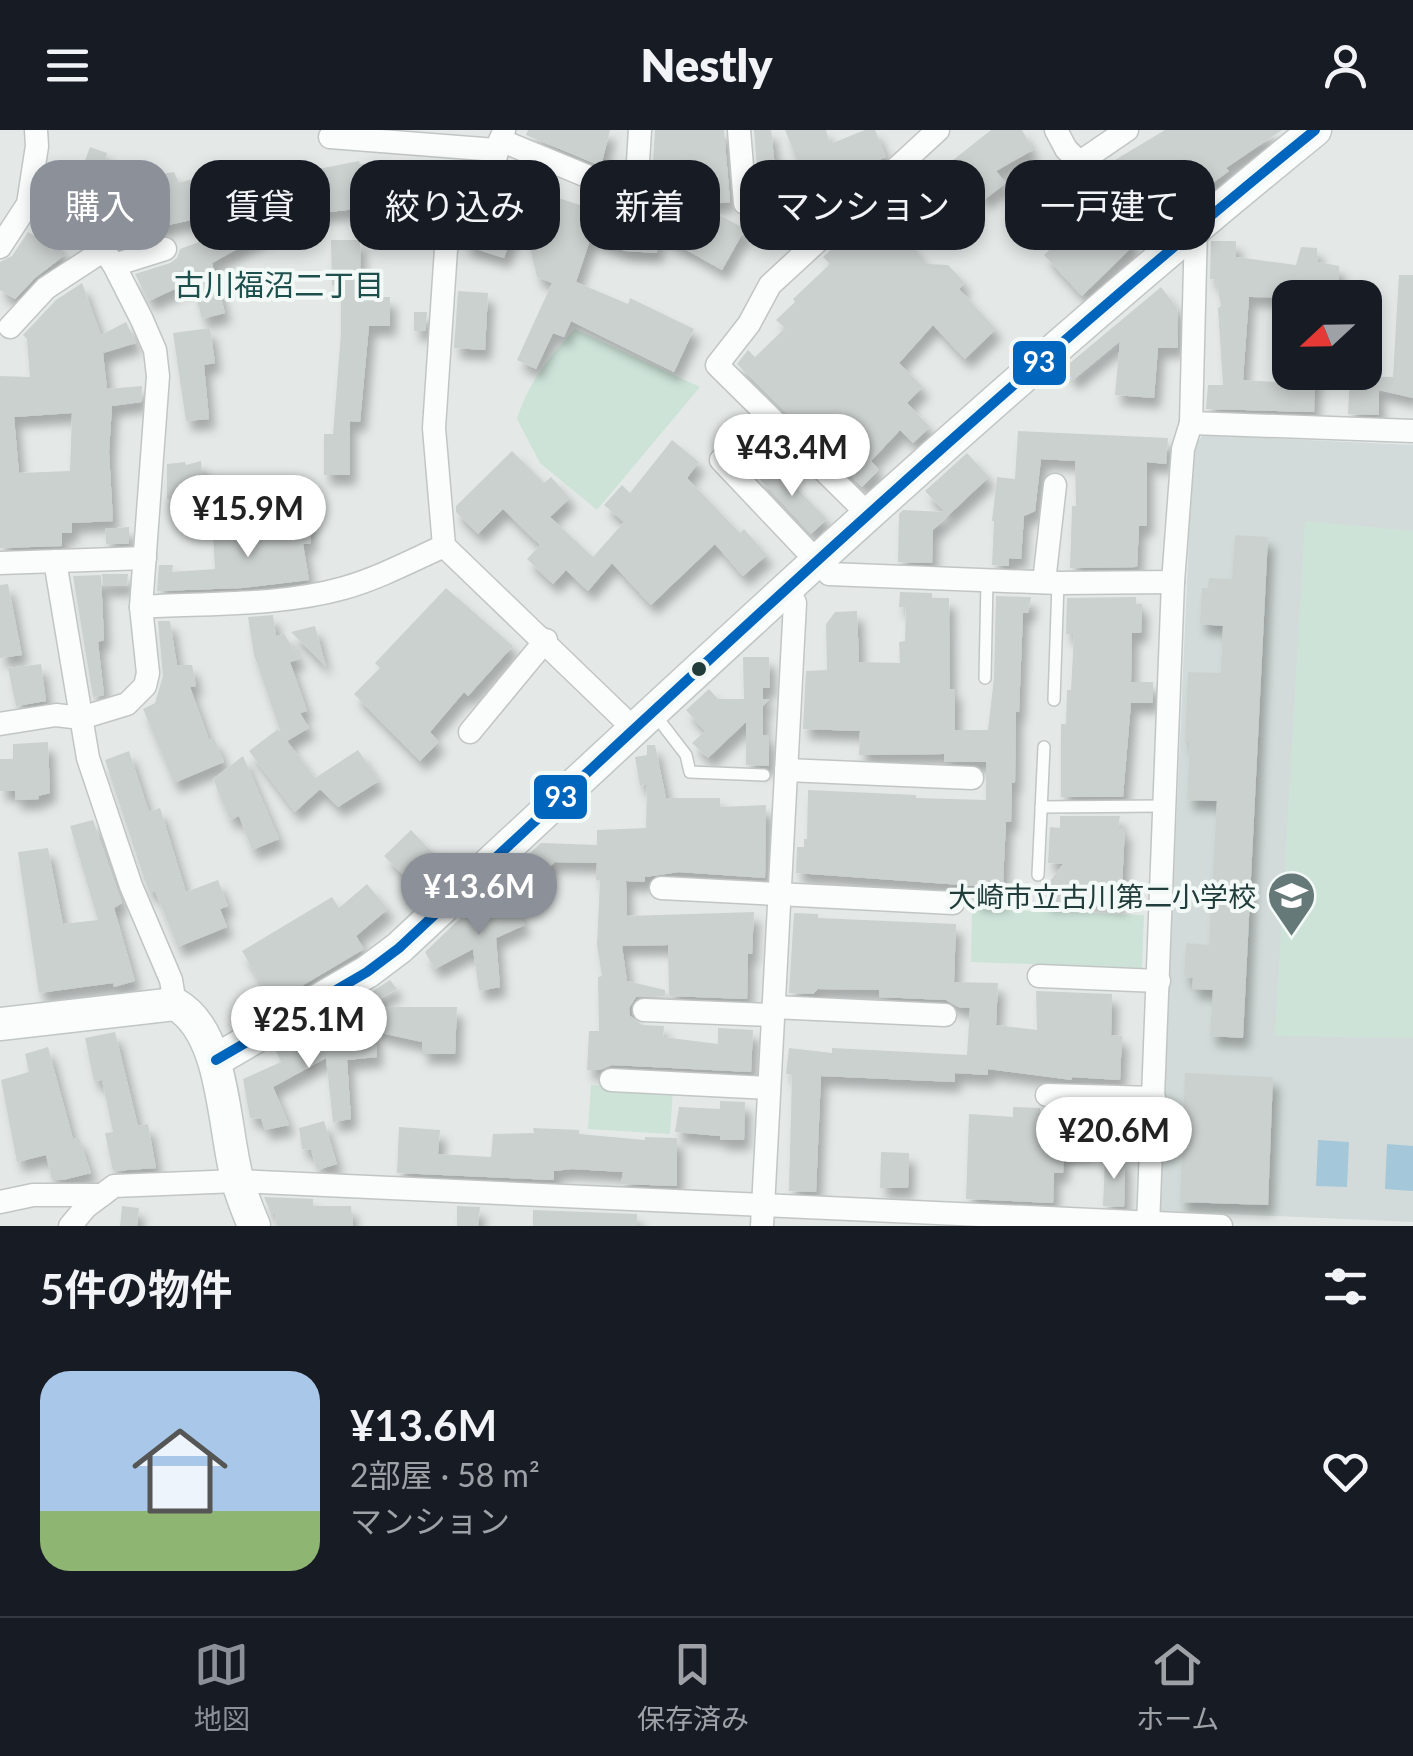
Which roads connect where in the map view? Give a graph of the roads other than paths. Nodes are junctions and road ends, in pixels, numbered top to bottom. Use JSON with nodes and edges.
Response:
{"nodes":[{"id":1,"x":36,"y":130,"type":"edge"},
{"id":2,"x":640,"y":130,"type":"edge"},
{"id":3,"x":739,"y":130,"type":"edge"},
{"id":4,"x":1056,"y":130,"type":"edge"},
{"id":5,"x":1126,"y":130,"type":"edge"},
{"id":6,"x":1315,"y":130,"type":"edge"},
{"id":7,"x":931,"y":132,"type":"edge"},
{"id":8,"x":330,"y":137,"type":"dead end"},
{"id":9,"x":500,"y":140,"type":"edge"},
{"id":10,"x":741,"y":160,"type":"edge"},
{"id":11,"x":902,"y":160,"type":"edge"},
{"id":12,"x":1078,"y":160,"type":"edge"},
{"id":13,"x":1083,"y":160,"type":"edge"},
{"id":14,"x":28,"y":204,"type":"junction"},
{"id":15,"x":1215,"y":211,"type":"edge"},
{"id":16,"x":0,"y":247,"type":"edge"},
{"id":17,"x":159,"y":250,"type":"edge"},
{"id":18,"x":446,"y":250,"type":"edge"},
{"id":19,"x":807,"y":250,"type":"edge"},
{"id":20,"x":1169,"y":250,"type":"edge"},
{"id":21,"x":1196,"y":250,"type":"edge"},
{"id":22,"x":109,"y":258,"type":"junction"},
{"id":23,"x":10,"y":327,"type":"dead end"},
{"id":24,"x":1192,"y":423,"type":"junction"},
{"id":25,"x":1413,"y":430,"type":"edge"},
{"id":26,"x":721,"y":460,"type":"dead end"},
{"id":27,"x":1055,"y":485,"type":"dead end"},
{"id":28,"x":868,"y":514,"type":"junction"},
{"id":29,"x":444,"y":546,"type":"junction"},
{"id":30,"x":145,"y":558,"type":"junction"},
{"id":31,"x":816,"y":560,"type":"junction"},
{"id":32,"x":55,"y":562,"type":"junction"},
{"id":33,"x":0,"y":563,"type":"edge"},
{"id":34,"x":987,"y":580,"type":"junction"},
{"id":35,"x":1051,"y":582,"type":"junction"},
{"id":36,"x":1173,"y":582,"type":"junction"},
{"id":37,"x":788,"y":585,"type":"junction"},
{"id":38,"x":141,"y":607,"type":"junction"},
{"id":39,"x":546,"y":640,"type":"junction"},
{"id":40,"x":986,"y":678,"type":"dead end"},
{"id":41,"x":1054,"y":700,"type":"dead end"},
{"id":42,"x":81,"y":718,"type":"junction"},
{"id":43,"x":644,"y":720,"type":"junction"},
{"id":44,"x":0,"y":724,"type":"edge"},
{"id":45,"x":470,"y":732,"type":"dead end"},
{"id":46,"x":1044,"y":747,"type":"dead end"},
{"id":47,"x":775,"y":772,"type":"junction"},
{"id":48,"x":972,"y":778,"type":"dead end"},
{"id":49,"x":1162,"y":806,"type":"junction"},
{"id":50,"x":1040,"y":807,"type":"junction"},
{"id":51,"x":1038,"y":875,"type":"dead end"},
{"id":52,"x":661,"y":888,"type":"dead end"},
{"id":53,"x":780,"y":893,"type":"junction"},
{"id":54,"x":952,"y":902,"type":"dead end"},
{"id":55,"x":1038,"y":976,"type":"dead end"},
{"id":56,"x":1159,"y":982,"type":"junction"},
{"id":57,"x":176,"y":1004,"type":"junction"},
{"id":58,"x":644,"y":1010,"type":"dead end"},
{"id":59,"x":773,"y":1011,"type":"junction"},
{"id":60,"x":946,"y":1015,"type":"dead end"},
{"id":61,"x":0,"y":1024,"type":"edge"},
{"id":62,"x":216,"y":1060,"type":"junction"},
{"id":63,"x":611,"y":1080,"type":"dead end"},
{"id":64,"x":769,"y":1088,"type":"junction"},
{"id":65,"x":1047,"y":1094,"type":"dead end"},
{"id":66,"x":1154,"y":1098,"type":"junction"},
{"id":67,"x":237,"y":1181,"type":"junction"},
{"id":68,"x":102,"y":1195,"type":"junction"},
{"id":69,"x":0,"y":1202,"type":"edge"},
{"id":70,"x":763,"y":1215,"type":"edge"},
{"id":71,"x":1017,"y":1221,"type":"edge"},
{"id":72,"x":1148,"y":1224,"type":"edge"},
{"id":73,"x":70,"y":1226,"type":"edge"},
{"id":74,"x":254,"y":1226,"type":"edge"},
{"id":75,"x":1221,"y":1226,"type":"edge"}],
"edges":[{"from":1,"to":14,"type":"street"},
{"from":2,"to":9,"type":"street"},
{"from":3,"to":10,"type":"street"},
{"from":4,"to":12,"type":"street"},
{"from":5,"to":13,"type":"street"},
{"from":6,"to":15,"type":"street"},
{"from":7,"to":11,"type":"street"},
{"from":8,"to":9,"type":"street"},
{"from":14,"to":16,"type":"street"},
{"from":14,"to":22,"type":"street"},
{"from":17,"to":22,"type":"street"},
{"from":18,"to":29,"type":"street"},
{"from":19,"to":28,"type":"street"},
{"from":20,"to":28,"type":"street"},
{"from":21,"to":24,"type":"street"},
{"from":22,"to":23,"type":"street"},
{"from":22,"to":30,"type":"street"},
{"from":24,"to":25,"type":"street"},
{"from":24,"to":36,"type":"street"},
{"from":26,"to":31,"type":"street"},
{"from":27,"to":35,"type":"street"},
{"from":28,"to":31,"type":"street"},
{"from":29,"to":38,"type":"street"},
{"from":29,"to":39,"type":"street"},
{"from":30,"to":32,"type":"street"},
{"from":30,"to":38,"type":"street"},
{"from":31,"to":34,"type":"street"},
{"from":31,"to":37,"type":"street"},
{"from":32,"to":33,"type":"street"},
{"from":32,"to":42,"type":"street"},
{"from":34,"to":35,"type":"street"},
{"from":34,"to":40,"type":"lane"},
{"from":35,"to":36,"type":"street"},
{"from":35,"to":41,"type":"lane"},
{"from":36,"to":49,"type":"street"},
{"from":37,"to":43,"type":"street"},
{"from":37,"to":47,"type":"street"},
{"from":38,"to":42,"type":"street"},
{"from":39,"to":43,"type":"street"},
{"from":39,"to":45,"type":"street"},
{"from":42,"to":44,"type":"street"},
{"from":42,"to":57,"type":"street"},
{"from":43,"to":47,"type":"lane"},
{"from":43,"to":62,"type":"street"},
{"from":46,"to":50,"type":"lane"},
{"from":47,"to":48,"type":"street"},
{"from":47,"to":53,"type":"street"},
{"from":49,"to":50,"type":"lane"},
{"from":49,"to":56,"type":"street"},
{"from":50,"to":51,"type":"lane"},
{"from":52,"to":53,"type":"street"},
{"from":53,"to":54,"type":"street"},
{"from":53,"to":59,"type":"street"},
{"from":55,"to":56,"type":"street"},
{"from":56,"to":66,"type":"street"},
{"from":57,"to":61,"type":"street"},
{"from":57,"to":62,"type":"street"},
{"from":58,"to":59,"type":"street"},
{"from":59,"to":60,"type":"street"},
{"from":59,"to":64,"type":"street"},
{"from":62,"to":67,"type":"street"},
{"from":63,"to":64,"type":"street"},
{"from":64,"to":70,"type":"street"},
{"from":65,"to":66,"type":"street"},
{"from":66,"to":72,"type":"street"},
{"from":67,"to":68,"type":"street"},
{"from":67,"to":70,"type":"street"},
{"from":67,"to":74,"type":"street"},
{"from":68,"to":69,"type":"street"},
{"from":68,"to":73,"type":"street"},
{"from":70,"to":71,"type":"street"},
{"from":71,"to":72,"type":"street"},
{"from":72,"to":75,"type":"street"}]}
